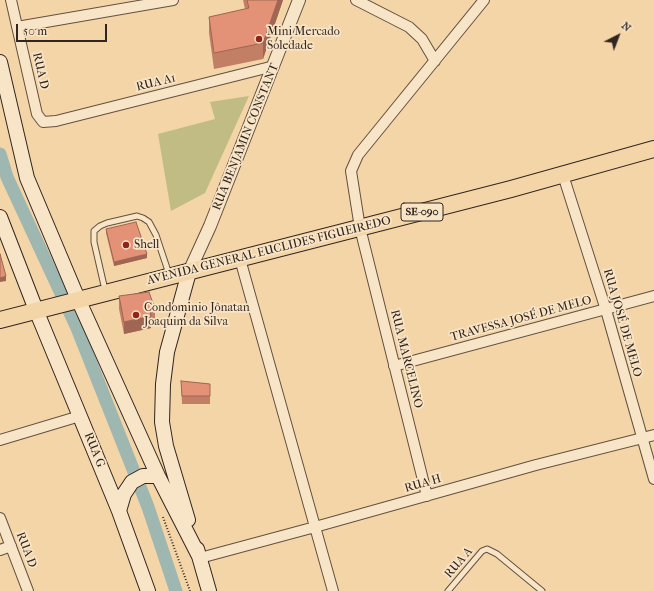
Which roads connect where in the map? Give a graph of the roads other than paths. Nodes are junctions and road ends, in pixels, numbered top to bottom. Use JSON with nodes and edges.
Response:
{"nodes":[{"id":1,"x":11,"y":0,"type":"edge"},
{"id":2,"x":173,"y":0,"type":"edge"},
{"id":3,"x":299,"y":0,"type":"edge"},
{"id":4,"x":356,"y":0,"type":"edge"},
{"id":5,"x":484,"y":0,"type":"edge"},
{"id":6,"x":17,"y":27,"type":"junction"},
{"id":7,"x":435,"y":61,"type":"junction"},
{"id":8,"x":0,"y":62,"type":"edge"},
{"id":9,"x":274,"y":66,"type":"junction"},
{"id":10,"x":43,"y":122,"type":"joint"},
{"id":11,"x":654,"y":149,"type":"edge"},
{"id":12,"x":563,"y":175,"type":"junction"},
{"id":13,"x":0,"y":217,"type":"edge"},
{"id":14,"x":360,"y":228,"type":"junction"},
{"id":15,"x":240,"y":259,"type":"junction"},
{"id":16,"x":189,"y":272,"type":"junction"},
{"id":17,"x":170,"y":277,"type":"junction"},
{"id":18,"x":106,"y":292,"type":"junction"},
{"id":19,"x":654,"y":296,"type":"edge"},
{"id":20,"x":77,"y":299,"type":"junction"},
{"id":21,"x":36,"y":310,"type":"junction"},
{"id":22,"x":606,"y":310,"type":"junction"},
{"id":23,"x":0,"y":320,"type":"edge"},
{"id":24,"x":394,"y":366,"type":"junction"},
{"id":25,"x":80,"y":416,"type":"junction"},
{"id":26,"x":654,"y":435,"type":"edge"},
{"id":27,"x":641,"y":438,"type":"junction"},
{"id":28,"x":0,"y":440,"type":"edge"},
{"id":29,"x":152,"y":476,"type":"junction"},
{"id":30,"x":654,"y":479,"type":"edge"},
{"id":31,"x":427,"y":496,"type":"junction"},
{"id":32,"x":119,"y":511,"type":"junction"},
{"id":33,"x":0,"y":518,"type":"edge"},
{"id":34,"x":315,"y":527,"type":"junction"},
{"id":35,"x":11,"y":546,"type":"junction"},
{"id":36,"x":0,"y":550,"type":"edge"},
{"id":37,"x":200,"y":558,"type":"junction"},
{"id":38,"x":28,"y":591,"type":"edge"},
{"id":39,"x":148,"y":591,"type":"edge"},
{"id":40,"x":210,"y":591,"type":"edge"},
{"id":41,"x":333,"y":591,"type":"edge"},
{"id":42,"x":448,"y":591,"type":"edge"},
{"id":43,"x":542,"y":591,"type":"edge"}],
"edges":[{"from":1,"to":6,"type":"street","name":"RUA D"},
{"from":2,"to":6,"type":"street"},
{"from":3,"to":9,"type":"street","name":"RUA BENJAMIN CONSTANT"},
{"from":4,"to":7,"type":"street"},
{"from":5,"to":7,"type":"street","name":"RUA MARCELINO"},
{"from":6,"to":10,"type":"street","name":"RUA D"},
{"from":7,"to":14,"type":"street","name":"RUA MARCELINO"},
{"from":8,"to":20,"type":"main road"},
{"from":9,"to":10,"type":"street","name":"RUA A1"},
{"from":9,"to":16,"type":"street","name":"RUA BENJAMIN CONSTANT"},
{"from":11,"to":12,"type":"main road","name":"AVENIDA GENERAL EUCLIDES FIGUEIREDO","number":"SE-090"},
{"from":12,"to":14,"type":"main road","name":"AVENIDA GENERAL EUCLIDES FIGUEIREDO","number":"SE-090"},
{"from":12,"to":22,"type":"street","name":"RUA JOSÉ DE MELO"},
{"from":13,"to":21,"type":"main road","name":"RUA G"},
{"from":14,"to":15,"type":"main road","name":"AVENIDA GENERAL EUCLIDES FIGUEIREDO","number":"SE-090"},
{"from":14,"to":24,"type":"street","name":"RUA MARCELINO"},
{"from":15,"to":16,"type":"main road","name":"AVENIDA GENERAL EUCLIDES FIGUEIREDO","number":"SE-090"},
{"from":15,"to":34,"type":"street"},
{"from":16,"to":17,"type":"main road","name":"AVENIDA GENERAL EUCLIDES FIGUEIREDO","number":"SE-090"},
{"from":16,"to":37,"type":"main road"},
{"from":17,"to":18,"type":"main road","name":"AVENIDA GENERAL EUCLIDES FIGUEIREDO","number":"SE-090"},
{"from":17,"to":18,"type":"lane"},
{"from":18,"to":20,"type":"main road","name":"AVENIDA GENERAL EUCLIDES FIGUEIREDO","number":"SE-090"},
{"from":19,"to":22,"type":"street","name":"TRAVESSA JOSÉ DE MELO"},
{"from":20,"to":21,"type":"main road","name":"AVENIDA GENERAL EUCLIDES FIGUEIREDO","number":"SE-090"},
{"from":20,"to":29,"type":"main road"},
{"from":21,"to":23,"type":"main road","name":"AVENIDA GENERAL EUCLIDES FIGUEIREDO","number":"SE-090"},
{"from":21,"to":25,"type":"main road","name":"RUA G"},
{"from":22,"to":24,"type":"street","name":"TRAVESSA JOSÉ DE MELO"},
{"from":22,"to":27,"type":"street","name":"RUA JOSÉ DE MELO"},
{"from":24,"to":31,"type":"street","name":"RUA MARCELINO"},
{"from":25,"to":28,"type":"street"},
{"from":25,"to":32,"type":"main road","name":"RUA G"},
{"from":26,"to":27,"type":"street","name":"RUA H"},
{"from":27,"to":30,"type":"street","name":"RUA JOSÉ DE MELO"},
{"from":27,"to":31,"type":"street","name":"RUA H"},
{"from":29,"to":32,"type":"main road"},
{"from":29,"to":37,"type":"main road"},
{"from":31,"to":34,"type":"street","name":"RUA H"},
{"from":32,"to":39,"type":"main road","name":"RUA G"},
{"from":33,"to":35,"type":"street","name":"RUA D"},
{"from":34,"to":37,"type":"street","name":"RUA H"},
{"from":34,"to":41,"type":"street"},
{"from":35,"to":36,"type":"street"},
{"from":35,"to":38,"type":"street","name":"RUA D"},
{"from":37,"to":40,"type":"main road"},
{"from":42,"to":43,"type":"lane","name":"RUA A"}]}
